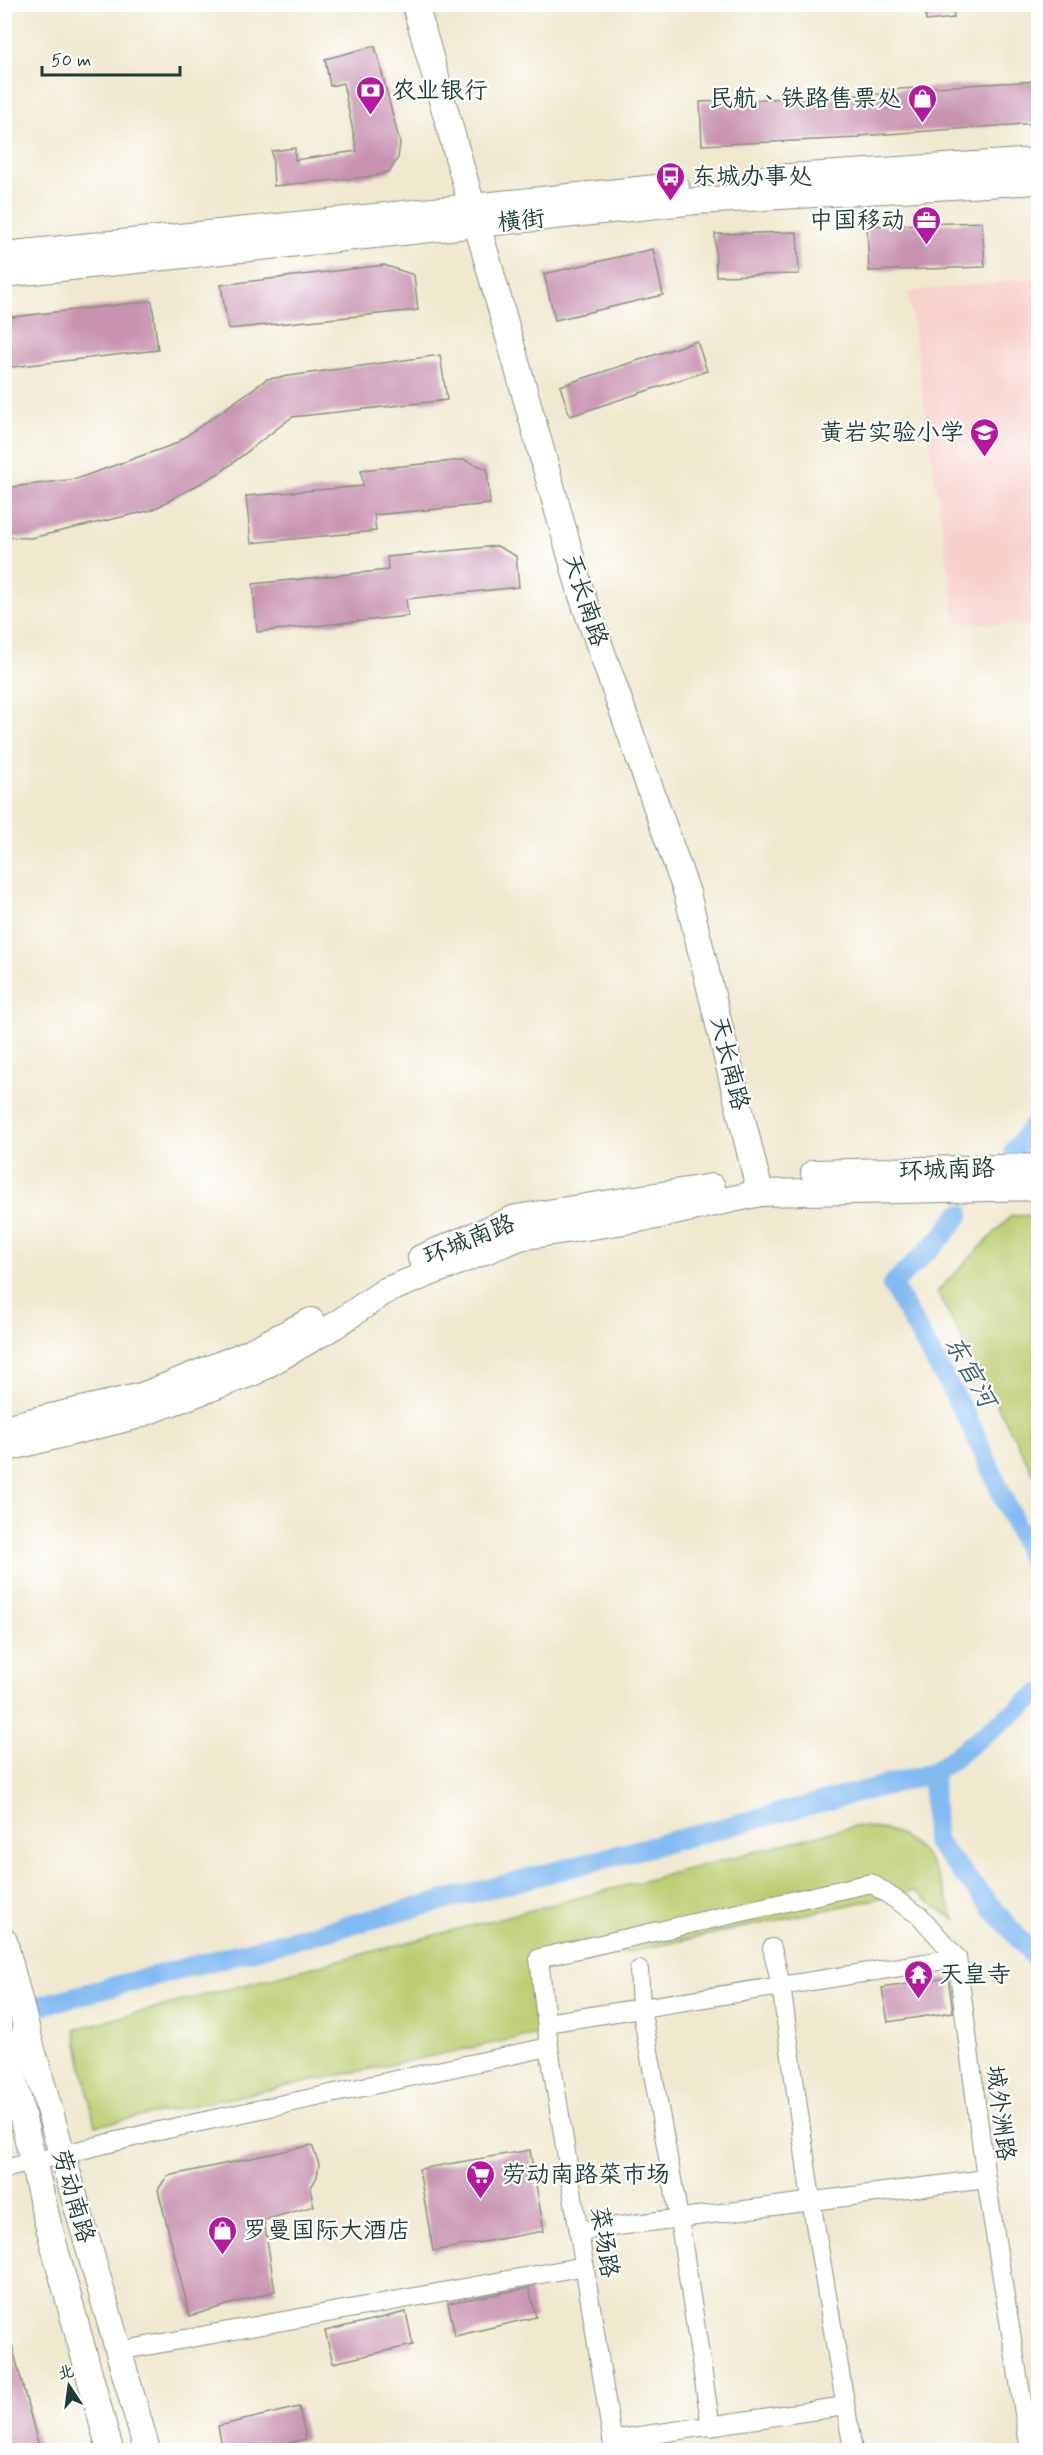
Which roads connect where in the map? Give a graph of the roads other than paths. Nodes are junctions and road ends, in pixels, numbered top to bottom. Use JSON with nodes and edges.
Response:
{"nodes":[{"id":1,"x":415,"y":4,"type":"edge"},
{"id":2,"x":1038,"y":161,"type":"edge"},
{"id":3,"x":1038,"y":181,"type":"edge"},
{"id":4,"x":472,"y":215,"type":"junction"},
{"id":5,"x":4,"y":255,"type":"edge"},
{"id":6,"x":4,"y":274,"type":"edge"},
{"id":7,"x":1038,"y":1167,"type":"edge"},
{"id":8,"x":759,"y":1186,"type":"junction"},
{"id":9,"x":1038,"y":1187,"type":"edge"},
{"id":10,"x":4,"y":1428,"type":"edge"},
{"id":11,"x":4,"y":1449,"type":"edge"},
{"id":12,"x":5,"y":1944,"type":"edge"},
{"id":13,"x":772,"y":1948,"type":"dead end"},
{"id":14,"x":957,"y":1958,"type":"junction"},
{"id":15,"x":639,"y":1970,"type":"dead end"},
{"id":16,"x":781,"y":1985,"type":"junction"},
{"id":17,"x":641,"y":2007,"type":"junction"},
{"id":18,"x":547,"y":2023,"type":"junction"},
{"id":19,"x":13,"y":2041,"type":"edge"},
{"id":20,"x":549,"y":2047,"type":"junction"},
{"id":21,"x":63,"y":2156,"type":"junction"},
{"id":22,"x":33,"y":2163,"type":"junction"},
{"id":23,"x":4,"y":2169,"type":"edge"},
{"id":24,"x":986,"y":2179,"type":"junction"},
{"id":25,"x":811,"y":2200,"type":"junction"},
{"id":26,"x":679,"y":2218,"type":"junction"},
{"id":27,"x":579,"y":2231,"type":"junction"},
{"id":28,"x":585,"y":2266,"type":"junction"},
{"id":29,"x":119,"y":2351,"type":"junction"},
{"id":30,"x":845,"y":2406,"type":"junction"},
{"id":31,"x":711,"y":2427,"type":"junction"},
{"id":32,"x":613,"y":2445,"type":"edge"},
{"id":33,"x":110,"y":2451,"type":"edge"},
{"id":34,"x":147,"y":2451,"type":"edge"},
{"id":35,"x":853,"y":2451,"type":"edge"},
{"id":36,"x":1029,"y":2451,"type":"edge"}],
"edges":[{"from":1,"to":4,"type":"street","name":"天长南路"},
{"from":2,"to":4,"type":"street","name":"横街"},
{"from":3,"to":4,"type":"street","name":"横街"},
{"from":4,"to":5,"type":"street","name":"横街"},
{"from":4,"to":6,"type":"street","name":"横街"},
{"from":4,"to":8,"type":"street","name":"天长南路"},
{"from":7,"to":8,"type":"street","name":"环城南路"},
{"from":8,"to":9,"type":"street"},
{"from":8,"to":10,"type":"street","name":"环城南路"},
{"from":8,"to":11,"type":"street"},
{"from":12,"to":19,"type":"street","name":"劳动南路"},
{"from":13,"to":16,"type":"street"},
{"from":14,"to":16,"type":"street"},
{"from":14,"to":18,"type":"street","name":"菜场路"},
{"from":14,"to":24,"type":"street","name":"城外洲路"},
{"from":15,"to":17,"type":"street"},
{"from":16,"to":17,"type":"street"},
{"from":16,"to":25,"type":"street"},
{"from":17,"to":18,"type":"street"},
{"from":17,"to":26,"type":"street"},
{"from":18,"to":20,"type":"street","name":"菜场路"},
{"from":19,"to":21,"type":"street","name":"劳动南路"},
{"from":19,"to":22,"type":"street","name":"劳动南路"},
{"from":20,"to":21,"type":"street"},
{"from":20,"to":27,"type":"street","name":"菜场路"},
{"from":21,"to":22,"type":"street"},
{"from":21,"to":29,"type":"street","name":"劳动南路"},
{"from":22,"to":23,"type":"street"},
{"from":22,"to":33,"type":"street","name":"劳动南路"},
{"from":24,"to":25,"type":"street"},
{"from":24,"to":36,"type":"street","name":"城外洲路"},
{"from":25,"to":26,"type":"street"},
{"from":25,"to":30,"type":"street"},
{"from":26,"to":27,"type":"street"},
{"from":26,"to":31,"type":"street"},
{"from":27,"to":28,"type":"street","name":"菜场路"},
{"from":28,"to":29,"type":"street"},
{"from":28,"to":32,"type":"street","name":"菜场路"},
{"from":29,"to":34,"type":"street","name":"劳动南路"},
{"from":30,"to":31,"type":"street"},
{"from":30,"to":35,"type":"street"},
{"from":31,"to":32,"type":"street"}]}
